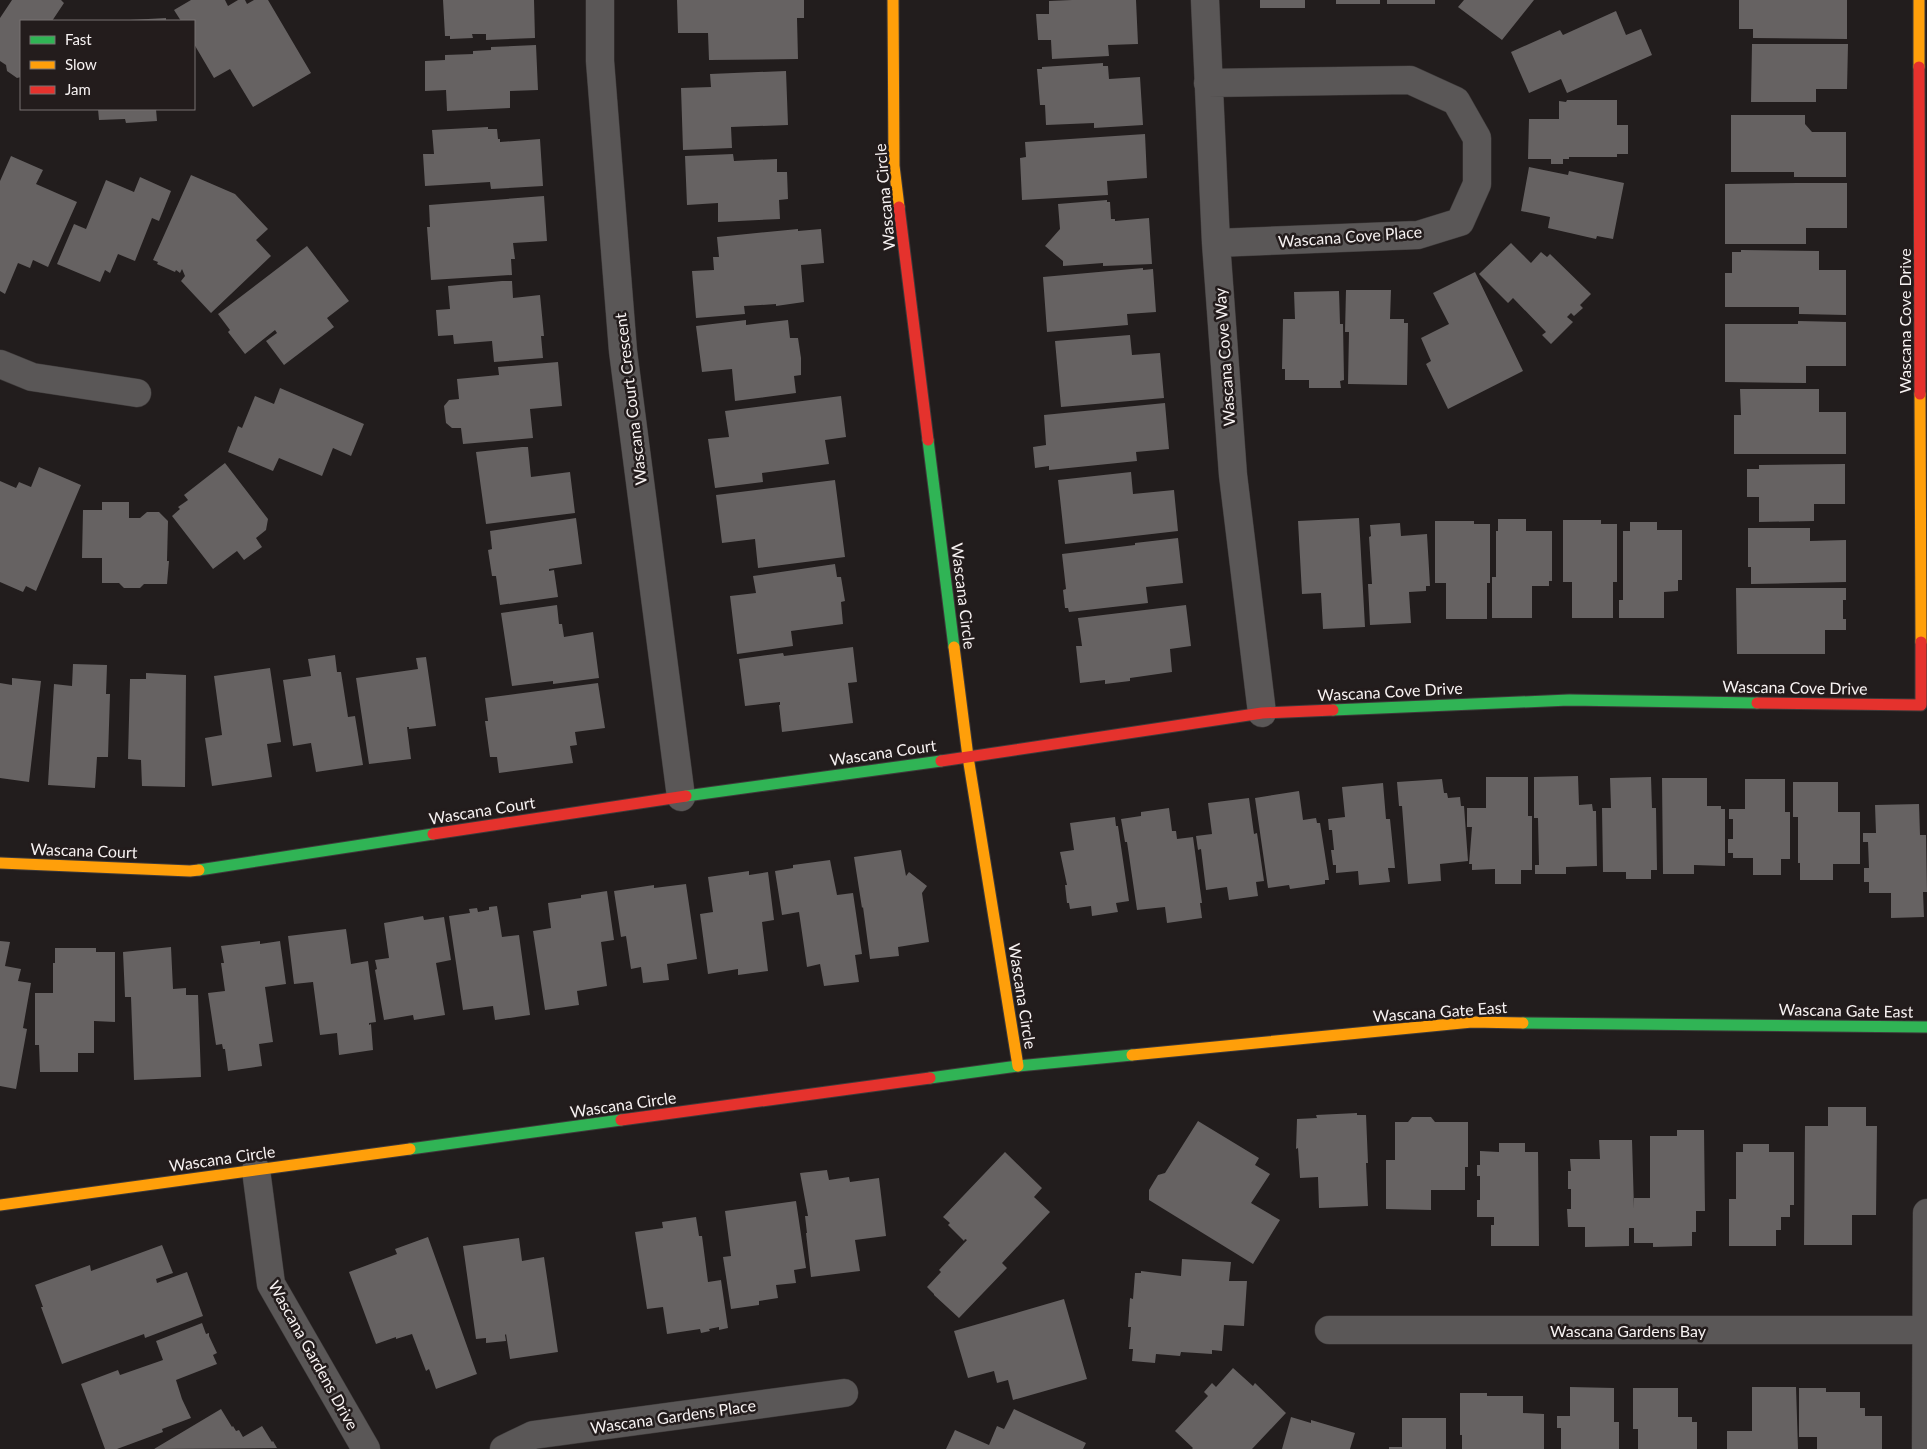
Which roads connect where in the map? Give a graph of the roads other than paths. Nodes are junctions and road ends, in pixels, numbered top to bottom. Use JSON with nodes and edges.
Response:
{"nodes":[{"id":1,"x":600,"y":0,"type":"edge"},
{"id":2,"x":894,"y":0,"type":"edge"},
{"id":3,"x":1205,"y":0,"type":"edge"},
{"id":4,"x":1920,"y":0,"type":"edge"},
{"id":5,"x":1208,"y":83,"type":"junction"},
{"id":6,"x":1216,"y":243,"type":"junction"},
{"id":7,"x":0,"y":364,"type":"edge"},
{"id":8,"x":137,"y":393,"type":"dead end"},
{"id":9,"x":1262,"y":713,"type":"junction"},
{"id":10,"x":968,"y":757,"type":"junction"},
{"id":11,"x":681,"y":796,"type":"junction"},
{"id":12,"x":0,"y":863,"type":"edge"},
{"id":13,"x":1927,"y":1027,"type":"edge"},
{"id":14,"x":1018,"y":1066,"type":"junction"},
{"id":15,"x":256,"y":1170,"type":"junction"},
{"id":16,"x":0,"y":1205,"type":"edge"},
{"id":17,"x":1927,"y":1213,"type":"edge"},
{"id":18,"x":1329,"y":1330,"type":"dead end"},
{"id":19,"x":1927,"y":1330,"type":"edge"},
{"id":20,"x":844,"y":1393,"type":"dead end"},
{"id":21,"x":366,"y":1449,"type":"edge"},
{"id":22,"x":504,"y":1449,"type":"edge"},
{"id":23,"x":1926,"y":1449,"type":"edge"}],
"edges":[{"from":1,"to":11,"type":"street","name":"Wascana Court Crescent"},
{"from":2,"to":10,"type":"street","name":"Wascana Circle"},
{"from":3,"to":5,"type":"street","name":"Wascana Cove Way"},
{"from":4,"to":9,"type":"street","name":"Wascana Cove Drive"},
{"from":5,"to":6,"type":"street","name":"Wascana Cove Way"},
{"from":5,"to":6,"type":"street","name":"Wascana Cove Place"},
{"from":6,"to":9,"type":"street","name":"Wascana Cove Way"},
{"from":7,"to":8,"type":"street"},
{"from":9,"to":10,"type":"street","name":"Wascana Cove Drive"},
{"from":10,"to":11,"type":"street","name":"Wascana Court"},
{"from":10,"to":14,"type":"street","name":"Wascana Circle"},
{"from":11,"to":12,"type":"street","name":"Wascana Court"},
{"from":13,"to":14,"type":"street","name":"Wascana Gate East"},
{"from":14,"to":15,"type":"street","name":"Wascana Circle"},
{"from":15,"to":16,"type":"street","name":"Wascana Circle"},
{"from":15,"to":21,"type":"street","name":"Wascana Gardens Drive"},
{"from":17,"to":19,"type":"street"},
{"from":18,"to":19,"type":"street","name":"Wascana Gardens Bay"},
{"from":19,"to":23,"type":"street"},
{"from":20,"to":22,"type":"street","name":"Wascana Gardens Place"}]}
